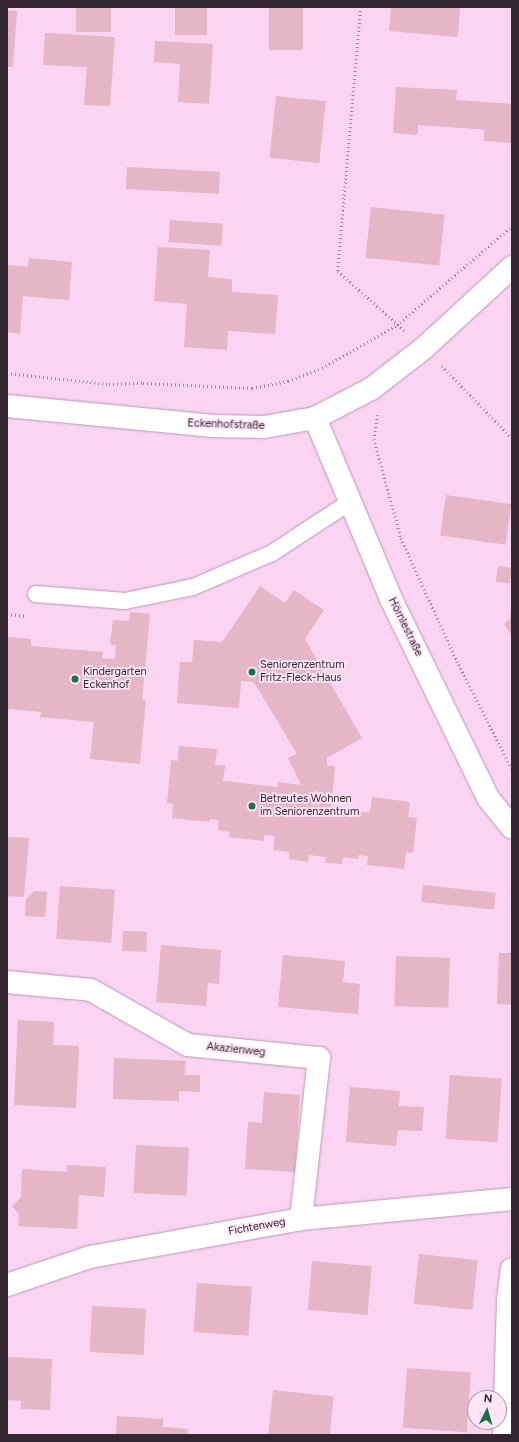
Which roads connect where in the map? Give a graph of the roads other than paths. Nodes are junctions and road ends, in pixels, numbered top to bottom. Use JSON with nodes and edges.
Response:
{"nodes":[{"id":1,"x":512,"y":267,"type":"edge"},
{"id":2,"x":7,"y":406,"type":"edge"},
{"id":3,"x":315,"y":418,"type":"junction"},
{"id":4,"x":350,"y":502,"type":"junction"},
{"id":5,"x":36,"y":594,"type":"dead end"},
{"id":6,"x":512,"y":828,"type":"edge"},
{"id":7,"x":7,"y":982,"type":"edge"},
{"id":8,"x":512,"y":1198,"type":"edge"},
{"id":9,"x":301,"y":1219,"type":"junction"},
{"id":10,"x":512,"y":1269,"type":"edge"},
{"id":11,"x":7,"y":1285,"type":"edge"},
{"id":12,"x":510,"y":1300,"type":"edge"},
{"id":13,"x":504,"y":1435,"type":"edge"}],
"edges":[{"from":1,"to":3,"type":"street","name":"Eckenhofstraße"},
{"from":2,"to":3,"type":"street","name":"Eckenhofstraße"},
{"from":3,"to":4,"type":"street","name":"Hörnlestraße"},
{"from":4,"to":5,"type":"lane"},
{"from":4,"to":6,"type":"street","name":"Hörnlestraße"},
{"from":7,"to":9,"type":"street","name":"Akazienweg"},
{"from":8,"to":9,"type":"street","name":"Fichtenweg"},
{"from":9,"to":11,"type":"street","name":"Fichtenweg"},
{"from":10,"to":12,"type":"street"},
{"from":12,"to":13,"type":"street"}]}
